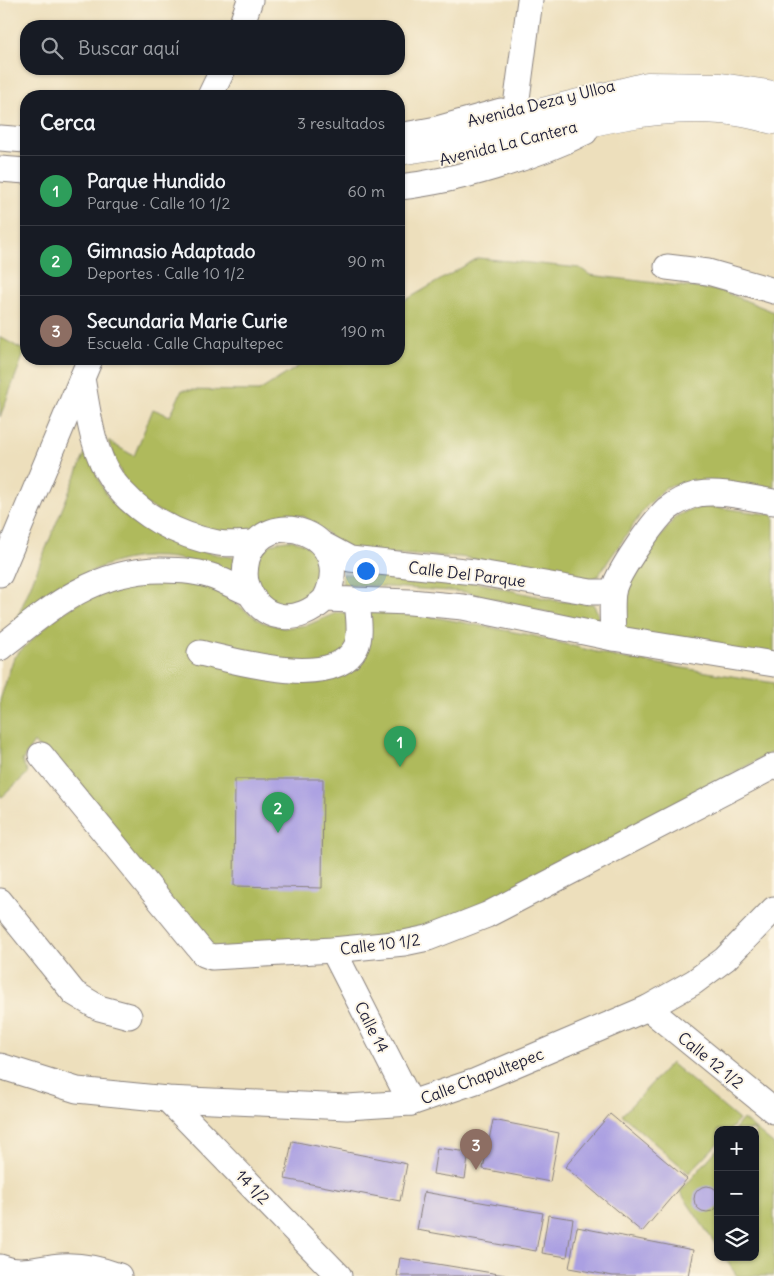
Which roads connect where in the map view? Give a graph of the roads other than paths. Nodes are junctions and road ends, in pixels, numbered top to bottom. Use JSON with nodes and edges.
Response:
{"nodes":[{"id":1,"x":250,"y":0,"type":"edge"},
{"id":2,"x":530,"y":0,"type":"edge"},
{"id":3,"x":243,"y":20,"type":"edge"},
{"id":4,"x":220,"y":75,"type":"edge"},
{"id":5,"x":647,"y":86,"type":"junction"},
{"id":6,"x":213,"y":90,"type":"edge"},
{"id":7,"x":774,"y":95,"type":"edge"},
{"id":8,"x":516,"y":106,"type":"junction"},
{"id":9,"x":616,"y":116,"type":"junction"},
{"id":10,"x":774,"y":120,"type":"edge"},
{"id":11,"x":405,"y":135,"type":"edge"},
{"id":12,"x":0,"y":138,"type":"edge"},
{"id":13,"x":20,"y":140,"type":"edge"},
{"id":14,"x":405,"y":150,"type":"edge"},
{"id":15,"x":405,"y":168,"type":"edge"},
{"id":16,"x":0,"y":169,"type":"edge"},
{"id":17,"x":20,"y":171,"type":"edge"},
{"id":18,"x":405,"y":186,"type":"edge"},
{"id":19,"x":667,"y":267,"type":"dead end"},
{"id":20,"x":774,"y":291,"type":"edge"},
{"id":21,"x":86,"y":368,"type":"edge"},
{"id":22,"x":774,"y":502,"type":"edge"},
{"id":23,"x":256,"y":543,"type":"junction"},
{"id":24,"x":324,"y":545,"type":"junction"},
{"id":25,"x":0,"y":574,"type":"edge"},
{"id":26,"x":613,"y":592,"type":"junction"},
{"id":27,"x":249,"y":593,"type":"junction"},
{"id":28,"x":325,"y":599,"type":"junction"},
{"id":29,"x":357,"y":601,"type":"junction"},
{"id":30,"x":613,"y":638,"type":"junction"},
{"id":31,"x":0,"y":648,"type":"edge"},
{"id":32,"x":200,"y":653,"type":"dead end"},
{"id":33,"x":774,"y":664,"type":"edge"},
{"id":34,"x":41,"y":756,"type":"dead end"},
{"id":35,"x":774,"y":766,"type":"edge"},
{"id":36,"x":0,"y":901,"type":"edge"},
{"id":37,"x":771,"y":918,"type":"edge"},
{"id":38,"x":333,"y":950,"type":"junction"},
{"id":39,"x":648,"y":1008,"type":"junction"},
{"id":40,"x":129,"y":1016,"type":"dead end"},
{"id":41,"x":0,"y":1066,"type":"edge"},
{"id":42,"x":167,"y":1099,"type":"junction"},
{"id":43,"x":411,"y":1103,"type":"junction"},
{"id":44,"x":774,"y":1111,"type":"edge"},
{"id":45,"x":0,"y":1267,"type":"edge"},
{"id":46,"x":119,"y":1276,"type":"edge"},
{"id":47,"x":340,"y":1276,"type":"edge"}],
"edges":[{"from":1,"to":3,"type":"street"},
{"from":2,"to":8,"type":"street"},
{"from":4,"to":6,"type":"street"},
{"from":5,"to":7,"type":"main road","name":"Avenida Deza y Ulloa"},
{"from":5,"to":8,"type":"street","name":"Avenida Deza y Ulloa"},
{"from":5,"to":14,"type":"main road","name":"Avenida La Cantera"},
{"from":8,"to":11,"type":"street","name":"Avenida Deza y Ulloa"},
{"from":9,"to":10,"type":"main road","name":"Avenida Deza y Ulloa"},
{"from":9,"to":15,"type":"main road","name":"Avenida La Cantera"},
{"from":9,"to":18,"type":"street","name":"Avenida Deza y Ulloa"},
{"from":12,"to":13,"type":"street"},
{"from":16,"to":17,"type":"street"},
{"from":19,"to":20,"type":"street"},
{"from":21,"to":23,"type":"street","name":"Calle Del Parque"},
{"from":21,"to":25,"type":"street"},
{"from":22,"to":26,"type":"street"},
{"from":23,"to":24,"type":"street","name":"Calle Del Parque"},
{"from":23,"to":27,"type":"street"},
{"from":24,"to":26,"type":"street","name":"Calle Del Parque"},
{"from":24,"to":28,"type":"street"},
{"from":26,"to":30,"type":"street"},
{"from":27,"to":28,"type":"street"},
{"from":27,"to":31,"type":"street"},
{"from":28,"to":29,"type":"street","name":"Calle Del Parque"},
{"from":29,"to":30,"type":"street","name":"Calle Del Parque"},
{"from":29,"to":32,"type":"street"},
{"from":30,"to":33,"type":"street","name":"Calle Del Parque"},
{"from":34,"to":38,"type":"street","name":"Calle 10 1/2"},
{"from":35,"to":38,"type":"street","name":"Calle 10 1/2"},
{"from":36,"to":40,"type":"street"},
{"from":37,"to":39,"type":"street","name":"Calle Chapultepec"},
{"from":38,"to":43,"type":"street","name":"Calle 14"},
{"from":39,"to":43,"type":"street","name":"Calle Chapultepec"},
{"from":39,"to":44,"type":"street","name":"Calle 12 1/2"},
{"from":41,"to":42,"type":"street","name":"Calle Chapultepec"},
{"from":42,"to":43,"type":"street","name":"Calle Chapultepec"},
{"from":42,"to":47,"type":"street","name":"14 1/2"},
{"from":45,"to":46,"type":"street"}]}
